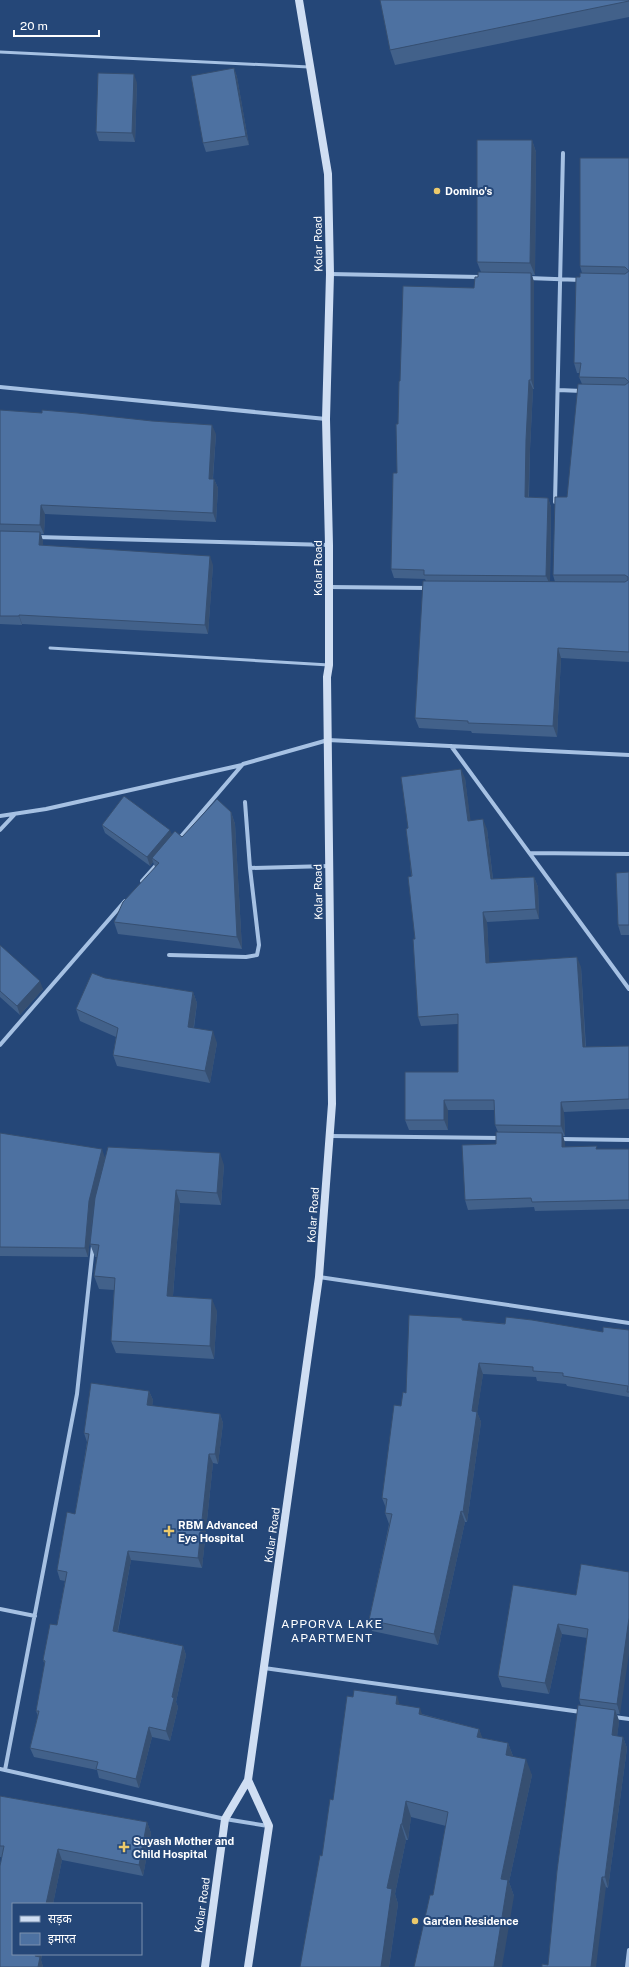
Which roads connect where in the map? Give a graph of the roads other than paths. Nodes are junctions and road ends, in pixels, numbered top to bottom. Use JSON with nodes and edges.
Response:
{"nodes":[{"id":1,"x":299,"y":0,"type":"edge"},
{"id":2,"x":0,"y":52,"type":"edge"},
{"id":3,"x":310,"y":67,"type":"junction"},
{"id":4,"x":563,"y":153,"type":"dead end"},
{"id":5,"x":330,"y":274,"type":"junction"},
{"id":6,"x":481,"y":277,"type":"edge"},
{"id":7,"x":520,"y":278,"type":"edge"},
{"id":8,"x":560,"y":279,"type":"junction"},
{"id":9,"x":583,"y":280,"type":"edge"},
{"id":10,"x":0,"y":387,"type":"edge"},
{"id":11,"x":558,"y":390,"type":"junction"},
{"id":12,"x":590,"y":391,"type":"edge"},
{"id":13,"x":326,"y":419,"type":"junction"},
{"id":14,"x":555,"y":509,"type":"edge"},
{"id":15,"x":31,"y":537,"type":"edge"},
{"id":16,"x":329,"y":546,"type":"junction"},
{"id":17,"x":329,"y":587,"type":"junction"},
{"id":18,"x":437,"y":588,"type":"edge"},
{"id":19,"x":50,"y":648,"type":"dead end"},
{"id":20,"x":329,"y":665,"type":"junction"},
{"id":21,"x":328,"y":740,"type":"junction"},
{"id":22,"x":451,"y":746,"type":"junction"},
{"id":23,"x":629,"y":755,"type":"edge"},
{"id":24,"x":243,"y":764,"type":"junction"},
{"id":25,"x":245,"y":802,"type":"dead end"},
{"id":26,"x":15,"y":814,"type":"junction"},
{"id":27,"x":0,"y":816,"type":"edge"},
{"id":28,"x":0,"y":830,"type":"edge"},
{"id":29,"x":176,"y":842,"type":"edge"},
{"id":30,"x":530,"y":853,"type":"junction"},
{"id":31,"x":629,"y":854,"type":"edge"},
{"id":32,"x":160,"y":860,"type":"edge"},
{"id":33,"x":329,"y":866,"type":"junction"},
{"id":34,"x":250,"y":868,"type":"junction"},
{"id":35,"x":140,"y":884,"type":"edge"},
{"id":36,"x":129,"y":896,"type":"edge"},
{"id":37,"x":169,"y":955,"type":"dead end"},
{"id":38,"x":629,"y":989,"type":"edge"},
{"id":39,"x":0,"y":1045,"type":"edge"},
{"id":40,"x":330,"y":1136,"type":"junction"},
{"id":41,"x":503,"y":1138,"type":"edge"},
{"id":42,"x":558,"y":1139,"type":"edge"},
{"id":43,"x":629,"y":1140,"type":"edge"},
{"id":44,"x":94,"y":1239,"type":"edge"},
{"id":45,"x":319,"y":1277,"type":"junction"},
{"id":46,"x":629,"y":1323,"type":"edge"},
{"id":47,"x":0,"y":1609,"type":"edge"},
{"id":48,"x":35,"y":1616,"type":"junction"},
{"id":49,"x":264,"y":1668,"type":"junction"},
{"id":50,"x":590,"y":1714,"type":"edge"},
{"id":51,"x":606,"y":1716,"type":"edge"},
{"id":52,"x":629,"y":1719,"type":"edge"},
{"id":53,"x":0,"y":1769,"type":"edge"},
{"id":54,"x":5,"y":1770,"type":"junction"},
{"id":55,"x":248,"y":1780,"type":"junction"},
{"id":56,"x":225,"y":1819,"type":"junction"},
{"id":57,"x":269,"y":1826,"type":"junction"},
{"id":58,"x":629,"y":1950,"type":"edge"},
{"id":59,"x":205,"y":1967,"type":"edge"},
{"id":60,"x":248,"y":1967,"type":"edge"},
{"id":61,"x":627,"y":1967,"type":"edge"}],
"edges":[{"from":1,"to":3,"type":"main road","name":"Kolar Road"},
{"from":2,"to":3,"type":"lane"},
{"from":3,"to":5,"type":"main road","name":"Kolar Road"},
{"from":4,"to":8,"type":"street"},
{"from":5,"to":6,"type":"street"},
{"from":5,"to":13,"type":"main road","name":"Kolar Road"},
{"from":7,"to":8,"type":"street"},
{"from":8,"to":9,"type":"street"},
{"from":8,"to":11,"type":"street"},
{"from":10,"to":13,"type":"street"},
{"from":11,"to":12,"type":"street"},
{"from":11,"to":14,"type":"street"},
{"from":13,"to":16,"type":"main road","name":"Kolar Road"},
{"from":15,"to":16,"type":"street"},
{"from":16,"to":17,"type":"main road","name":"Kolar Road"},
{"from":17,"to":18,"type":"street"},
{"from":17,"to":20,"type":"main road","name":"Kolar Road"},
{"from":19,"to":20,"type":"lane"},
{"from":20,"to":21,"type":"main road","name":"Kolar Road"},
{"from":21,"to":22,"type":"street"},
{"from":21,"to":24,"type":"street"},
{"from":21,"to":33,"type":"main road","name":"Kolar Road"},
{"from":22,"to":23,"type":"street"},
{"from":22,"to":30,"type":"street"},
{"from":24,"to":26,"type":"street"},
{"from":24,"to":29,"type":"street"},
{"from":25,"to":34,"type":"street"},
{"from":26,"to":27,"type":"street"},
{"from":26,"to":28,"type":"street"},
{"from":30,"to":31,"type":"street"},
{"from":30,"to":38,"type":"street"},
{"from":32,"to":35,"type":"street"},
{"from":33,"to":34,"type":"street"},
{"from":33,"to":40,"type":"main road","name":"Kolar Road"},
{"from":34,"to":37,"type":"street"},
{"from":36,"to":39,"type":"street"},
{"from":40,"to":41,"type":"street"},
{"from":40,"to":45,"type":"main road","name":"Kolar Road"},
{"from":42,"to":43,"type":"street"},
{"from":44,"to":48,"type":"street"},
{"from":45,"to":46,"type":"street"},
{"from":45,"to":49,"type":"main road","name":"Kolar Road"},
{"from":47,"to":48,"type":"street"},
{"from":48,"to":54,"type":"street"},
{"from":49,"to":50,"type":"street"},
{"from":49,"to":55,"type":"main road","name":"Kolar Road"},
{"from":51,"to":52,"type":"street"},
{"from":53,"to":54,"type":"street"},
{"from":54,"to":56,"type":"street"},
{"from":55,"to":56,"type":"main road","name":"Kolar Road"},
{"from":55,"to":57,"type":"main road"},
{"from":56,"to":57,"type":"street"},
{"from":56,"to":59,"type":"main road","name":"Kolar Road"},
{"from":57,"to":60,"type":"main road"},
{"from":58,"to":61,"type":"street"}]}
